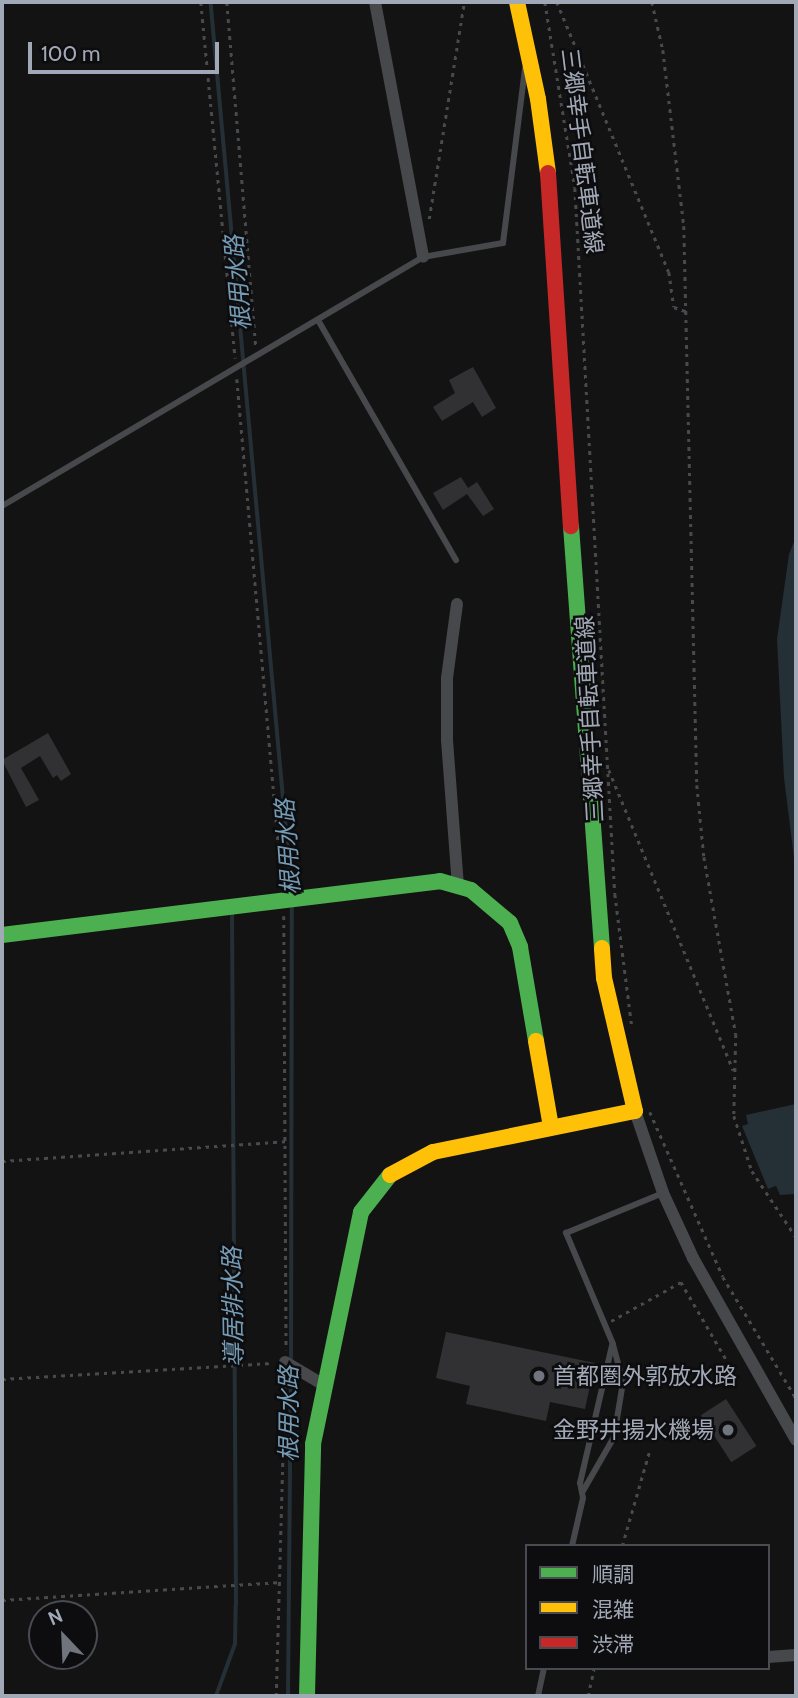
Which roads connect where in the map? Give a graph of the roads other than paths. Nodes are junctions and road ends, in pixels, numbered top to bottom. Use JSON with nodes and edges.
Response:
{"nodes":[{"id":1,"x":375,"y":2,"type":"edge"},
{"id":2,"x":517,"y":2,"type":"edge"},
{"id":3,"x":528,"y":52,"type":"junction"},
{"id":4,"x":423,"y":257,"type":"junction"},
{"id":5,"x":318,"y":320,"type":"junction"},
{"id":6,"x":2,"y":506,"type":"edge"},
{"id":7,"x":456,"y":560,"type":"dead end"},
{"id":8,"x":457,"y":604,"type":"dead end"},
{"id":9,"x":458,"y":886,"type":"junction"},
{"id":10,"x":2,"y":935,"type":"edge"},
{"id":11,"x":641,"y":1109,"type":"junction"},
{"id":12,"x":551,"y":1128,"type":"junction"},
{"id":13,"x":663,"y":1193,"type":"junction"},
{"id":14,"x":613,"y":1344,"type":"junction"},
{"id":15,"x":285,"y":1362,"type":"road end"},
{"id":16,"x":324,"y":1385,"type":"junction"},
{"id":17,"x":796,"y":1440,"type":"edge"},
{"id":18,"x":583,"y":1491,"type":"junction"},
{"id":19,"x":572,"y":1544,"type":"edge"},
{"id":20,"x":796,"y":1655,"type":"edge"},
{"id":21,"x":770,"y":1657,"type":"edge"},
{"id":22,"x":544,"y":1670,"type":"edge"},
{"id":23,"x":307,"y":1696,"type":"edge"},
{"id":24,"x":538,"y":1696,"type":"edge"}],
"edges":[{"from":1,"to":4,"type":"street"},
{"from":2,"to":3,"type":"street"},
{"from":3,"to":4,"type":"lane"},
{"from":3,"to":11,"type":"street"},
{"from":4,"to":5,"type":"lane"},
{"from":5,"to":6,"type":"lane"},
{"from":5,"to":7,"type":"lane"},
{"from":8,"to":9,"type":"street"},
{"from":9,"to":10,"type":"street"},
{"from":9,"to":12,"type":"street"},
{"from":11,"to":12,"type":"street"},
{"from":11,"to":13,"type":"street"},
{"from":12,"to":16,"type":"street"},
{"from":13,"to":14,"type":"lane"},
{"from":13,"to":17,"type":"street"},
{"from":14,"to":18,"type":"lane"},
{"from":14,"to":18,"type":"lane"},
{"from":15,"to":16,"type":"street"},
{"from":16,"to":23,"type":"street"},
{"from":18,"to":19,"type":"lane"},
{"from":20,"to":21,"type":"street"},
{"from":22,"to":24,"type":"lane"}]}
